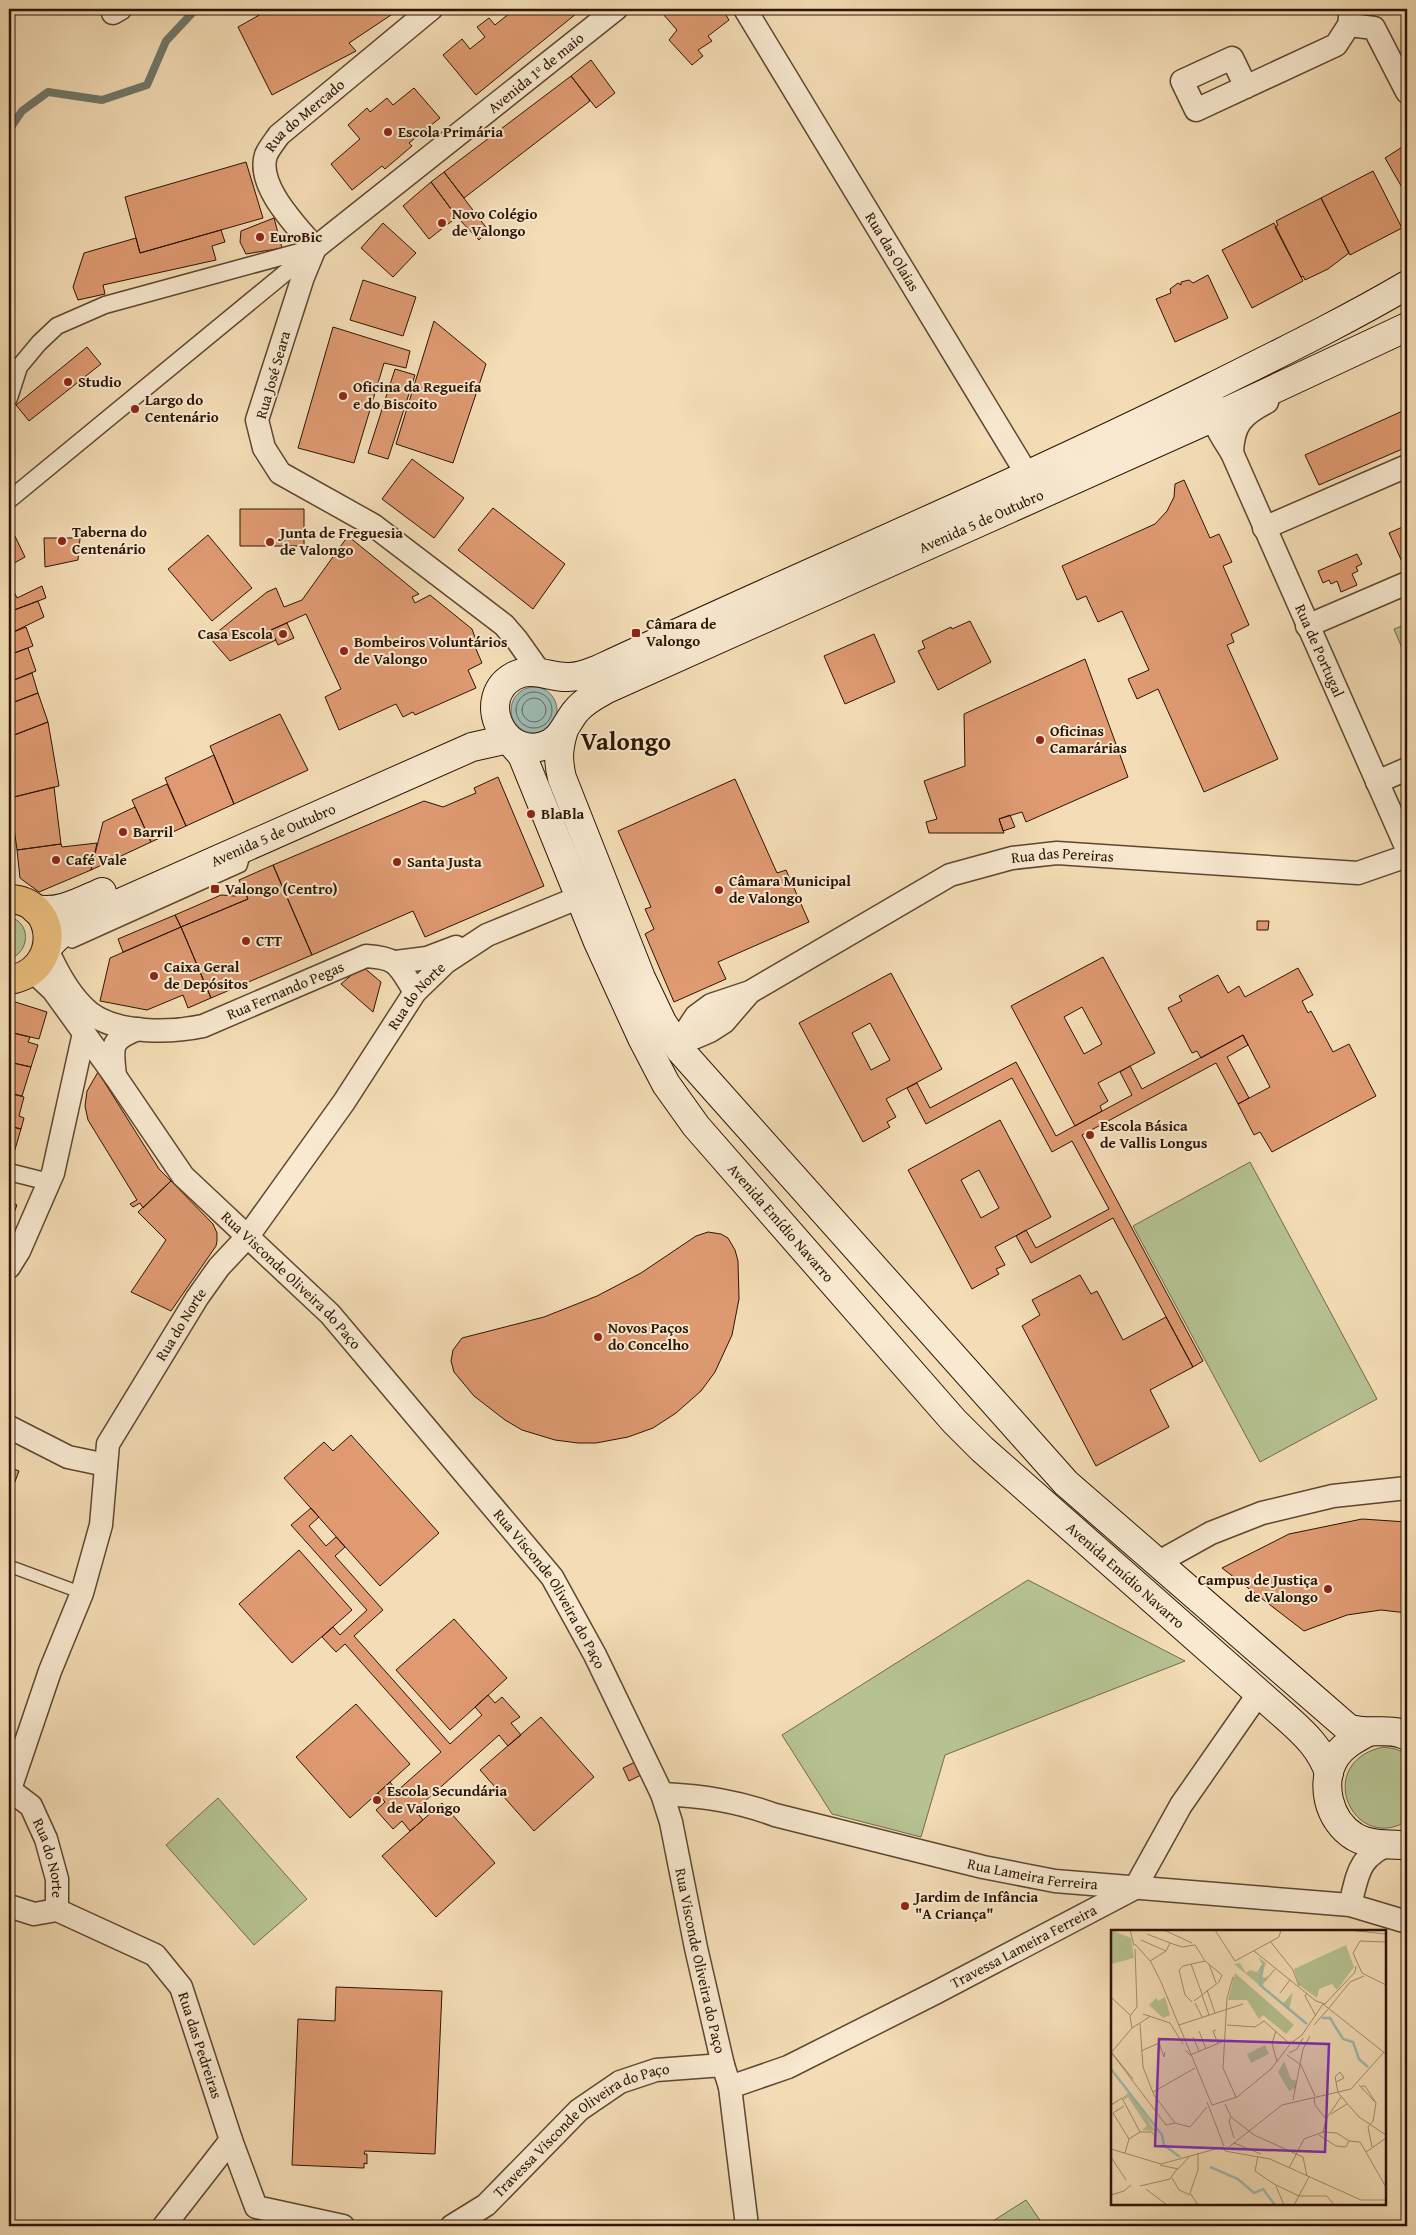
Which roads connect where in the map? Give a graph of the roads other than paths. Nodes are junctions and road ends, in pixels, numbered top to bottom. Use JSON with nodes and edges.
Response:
{"nodes":[{"id":1,"x":431,"y":9,"type":"edge"},
{"id":2,"x":616,"y":9,"type":"edge"},
{"id":3,"x":745,"y":9,"type":"edge"},
{"id":4,"x":1350,"y":17,"type":"edge"},
{"id":5,"x":1246,"y":87,"type":"dead end"},
{"id":6,"x":1407,"y":92,"type":"edge"},
{"id":7,"x":315,"y":248,"type":"junction"},
{"id":8,"x":1396,"y":291,"type":"edge"},
{"id":9,"x":1405,"y":328,"type":"edge"},
{"id":10,"x":1278,"y":354,"type":"junction"},
{"id":11,"x":1274,"y":389,"type":"junction"},
{"id":12,"x":9,"y":398,"type":"edge"},
{"id":13,"x":1213,"y":417,"type":"junction"},
{"id":14,"x":1178,"y":433,"type":"junction"},
{"id":15,"x":1232,"y":453,"type":"junction"},
{"id":16,"x":1407,"y":466,"type":"edge"},
{"id":17,"x":1034,"y":486,"type":"junction"},
{"id":18,"x":9,"y":500,"type":"edge"},
{"id":19,"x":1264,"y":528,"type":"junction"},
{"id":20,"x":1407,"y":583,"type":"edge"},
{"id":21,"x":1307,"y":626,"type":"junction"},
{"id":22,"x":545,"y":673,"type":"junction"},
{"id":23,"x":495,"y":707,"type":"junction"},
{"id":24,"x":566,"y":727,"type":"junction"},
{"id":25,"x":508,"y":739,"type":"junction"},
{"id":26,"x":1407,"y":769,"type":"edge"},
{"id":27,"x":1377,"y":782,"type":"junction"},
{"id":28,"x":1407,"y":849,"type":"edge"},
{"id":29,"x":1407,"y":856,"type":"edge"},
{"id":30,"x":580,"y":897,"type":"junction"},
{"id":31,"x":17,"y":900,"type":"edge"},
{"id":32,"x":487,"y":935,"type":"junction"},
{"id":33,"x":52,"y":942,"type":"junction"},
{"id":34,"x":396,"y":962,"type":"junction"},
{"id":35,"x":18,"y":977,"type":"edge"},
{"id":36,"x":415,"y":992,"type":"junction"},
{"id":37,"x":138,"y":1029,"type":"junction"},
{"id":38,"x":84,"y":1033,"type":"junction"},
{"id":39,"x":678,"y":1045,"type":"junction"},
{"id":40,"x":654,"y":1060,"type":"junction"},
{"id":41,"x":115,"y":1076,"type":"junction"},
{"id":42,"x":9,"y":1172,"type":"edge"},
{"id":43,"x":49,"y":1182,"type":"junction"},
{"id":44,"x":248,"y":1236,"type":"junction"},
{"id":45,"x":9,"y":1267,"type":"edge"},
{"id":46,"x":948,"y":1352,"type":"junction"},
{"id":47,"x":918,"y":1379,"type":"junction"},
{"id":48,"x":9,"y":1426,"type":"edge"},
{"id":49,"x":106,"y":1465,"type":"junction"},
{"id":50,"x":1407,"y":1488,"type":"edge"},
{"id":51,"x":1156,"y":1563,"type":"junction"},
{"id":52,"x":9,"y":1566,"type":"edge"},
{"id":53,"x":82,"y":1593,"type":"junction"},
{"id":54,"x":1259,"y":1693,"type":"junction"},
{"id":55,"x":1366,"y":1733,"type":"junction"},
{"id":56,"x":1406,"y":1734,"type":"edge"},
{"id":57,"x":1329,"y":1773,"type":"junction"},
{"id":58,"x":9,"y":1791,"type":"edge"},
{"id":59,"x":662,"y":1794,"type":"junction"},
{"id":60,"x":1355,"y":1836,"type":"junction"},
{"id":61,"x":1402,"y":1843,"type":"edge"},
{"id":62,"x":1357,"y":1878,"type":"junction"},
{"id":63,"x":1135,"y":1888,"type":"junction"},
{"id":64,"x":1350,"y":1905,"type":"junction"},
{"id":65,"x":9,"y":1906,"type":"edge"},
{"id":66,"x":57,"y":1910,"type":"junction"},
{"id":67,"x":1407,"y":1922,"type":"edge"},
{"id":68,"x":726,"y":2076,"type":"junction"},
{"id":69,"x":231,"y":2140,"type":"junction"},
{"id":70,"x":257,"y":2217,"type":"edge"},
{"id":71,"x":164,"y":2226,"type":"edge"},
{"id":72,"x":343,"y":2226,"type":"edge"},
{"id":73,"x":452,"y":2226,"type":"edge"},
{"id":74,"x":747,"y":2226,"type":"edge"}],
"edges":[{"from":1,"to":7,"type":"street","name":"Rua do Mercado"},
{"from":2,"to":7,"type":"street","name":"Avenida 1º de maio"},
{"from":3,"to":17,"type":"street","name":"Rua das Olaias"},
{"from":4,"to":5,"type":"street"},
{"from":4,"to":6,"type":"street"},
{"from":7,"to":12,"type":"street"},
{"from":7,"to":18,"type":"street"},
{"from":7,"to":22,"type":"street","name":"Rua José Seara"},
{"from":8,"to":9,"type":"main road","name":"Avenida 5 de Outubro"},
{"from":8,"to":10,"type":"main road","name":"Avenida 5 de Outubro"},
{"from":9,"to":11,"type":"main road","name":"Avenida 5 de Outubro"},
{"from":10,"to":13,"type":"street"},
{"from":10,"to":17,"type":"main road","name":"Avenida 5 de Outubro"},
{"from":11,"to":13,"type":"main road","name":"Avenida 5 de Outubro"},
{"from":11,"to":15,"type":"street"},
{"from":13,"to":14,"type":"main road","name":"Avenida 5 de Outubro"},
{"from":13,"to":15,"type":"street","name":"Rua de Portugal"},
{"from":14,"to":15,"type":"street"},
{"from":14,"to":17,"type":"main road","name":"Avenida 5 de Outubro"},
{"from":15,"to":19,"type":"street","name":"Rua de Portugal"},
{"from":16,"to":19,"type":"street"},
{"from":17,"to":22,"type":"main road","name":"Avenida 5 de Outubro"},
{"from":17,"to":24,"type":"main road","name":"Avenida 5 de Outubro"},
{"from":19,"to":21,"type":"street","name":"Rua de Portugal"},
{"from":20,"to":21,"type":"street"},
{"from":21,"to":27,"type":"street","name":"Rua de Portugal"},
{"from":22,"to":23,"type":"main road","name":"Avenida 5 de Outubro"},
{"from":22,"to":24,"type":"main road"},
{"from":23,"to":25,"type":"main road"},
{"from":23,"to":31,"type":"main road","name":"Avenida 5 de Outubro"},
{"from":24,"to":25,"type":"main road","name":"Avenida 5 de Outubro"},
{"from":24,"to":39,"type":"main road","name":"Avenida Emídio Navarro"},
{"from":25,"to":30,"type":"main road","name":"Avenida Emídio Navarro"},
{"from":25,"to":33,"type":"main road","name":"Avenida 5 de Outubro"},
{"from":26,"to":27,"type":"street"},
{"from":27,"to":28,"type":"street","name":"Rua de Portugal"},
{"from":29,"to":39,"type":"street","name":"Rua das Pereiras"},
{"from":30,"to":32,"type":"street","name":"Rua do Norte"},
{"from":30,"to":40,"type":"main road","name":"Avenida Emídio Navarro"},
{"from":31,"to":33,"type":"main road"},
{"from":32,"to":34,"type":"street","name":"Rua do Norte"},
{"from":32,"to":36,"type":"street","name":"Rua do Norte"},
{"from":33,"to":35,"type":"main road"},
{"from":33,"to":37,"type":"street"},
{"from":34,"to":36,"type":"street"},
{"from":34,"to":37,"type":"street","name":"Rua Fernando Pegas"},
{"from":35,"to":38,"type":"street","name":"Rua Visconde Oliveira do Paço"},
{"from":36,"to":44,"type":"street","name":"Rua do Norte"},
{"from":37,"to":41,"type":"street"},
{"from":38,"to":41,"type":"street","name":"Rua Visconde Oliveira do Paço"},
{"from":38,"to":43,"type":"street"},
{"from":39,"to":40,"type":"main road"},
{"from":39,"to":46,"type":"main road","name":"Avenida Emídio Navarro"},
{"from":40,"to":47,"type":"main road","name":"Avenida Emídio Navarro"},
{"from":41,"to":44,"type":"street","name":"Rua Visconde Oliveira do Paço"},
{"from":42,"to":43,"type":"street"},
{"from":43,"to":45,"type":"street"},
{"from":44,"to":49,"type":"street","name":"Rua do Norte"},
{"from":44,"to":59,"type":"street","name":"Rua Visconde Oliveira do Paço"},
{"from":46,"to":47,"type":"main road"},
{"from":46,"to":51,"type":"main road","name":"Avenida Emídio Navarro"},
{"from":47,"to":54,"type":"main road","name":"Avenida Emídio Navarro"},
{"from":48,"to":49,"type":"street"},
{"from":49,"to":53,"type":"street","name":"Rua do Norte"},
{"from":50,"to":51,"type":"street"},
{"from":51,"to":55,"type":"main road","name":"Avenida Emídio Navarro"},
{"from":52,"to":53,"type":"lane"},
{"from":53,"to":58,"type":"street","name":"Rua do Norte"},
{"from":54,"to":57,"type":"main road","name":"Avenida Emídio Navarro"},
{"from":54,"to":63,"type":"street"},
{"from":55,"to":56,"type":"main road","name":"Avenida Emídio Navarro"},
{"from":55,"to":57,"type":"main road","name":"Avenida Emídio Navarro"},
{"from":57,"to":60,"type":"main road","name":"Avenida Emídio Navarro"},
{"from":58,"to":66,"type":"street","name":"Rua do Norte"},
{"from":59,"to":63,"type":"street","name":"Rua Lameira Ferreira"},
{"from":59,"to":68,"type":"street","name":"Rua Visconde Oliveira do Paço"},
{"from":60,"to":61,"type":"main road","name":"Avenida Emídio Navarro"},
{"from":60,"to":62,"type":"street"},
{"from":61,"to":62,"type":"street"},
{"from":62,"to":64,"type":"street"},
{"from":63,"to":64,"type":"street","name":"Rua Lameira Ferreira"},
{"from":63,"to":68,"type":"street","name":"Travessa Lameira Ferreira"},
{"from":64,"to":67,"type":"street","name":"Rua Lameira Ferreira"},
{"from":65,"to":66,"type":"street"},
{"from":66,"to":69,"type":"street","name":"Rua das Pedreiras"},
{"from":68,"to":73,"type":"street","name":"Travessa Visconde Oliveira do Paço"},
{"from":68,"to":74,"type":"street","name":"Rua Visconde Oliveira do Paço"},
{"from":69,"to":70,"type":"street","name":"Rua das Pedreiras"},
{"from":69,"to":71,"type":"street"},
{"from":70,"to":72,"type":"street","name":"Rua das Pedreiras"}]}
